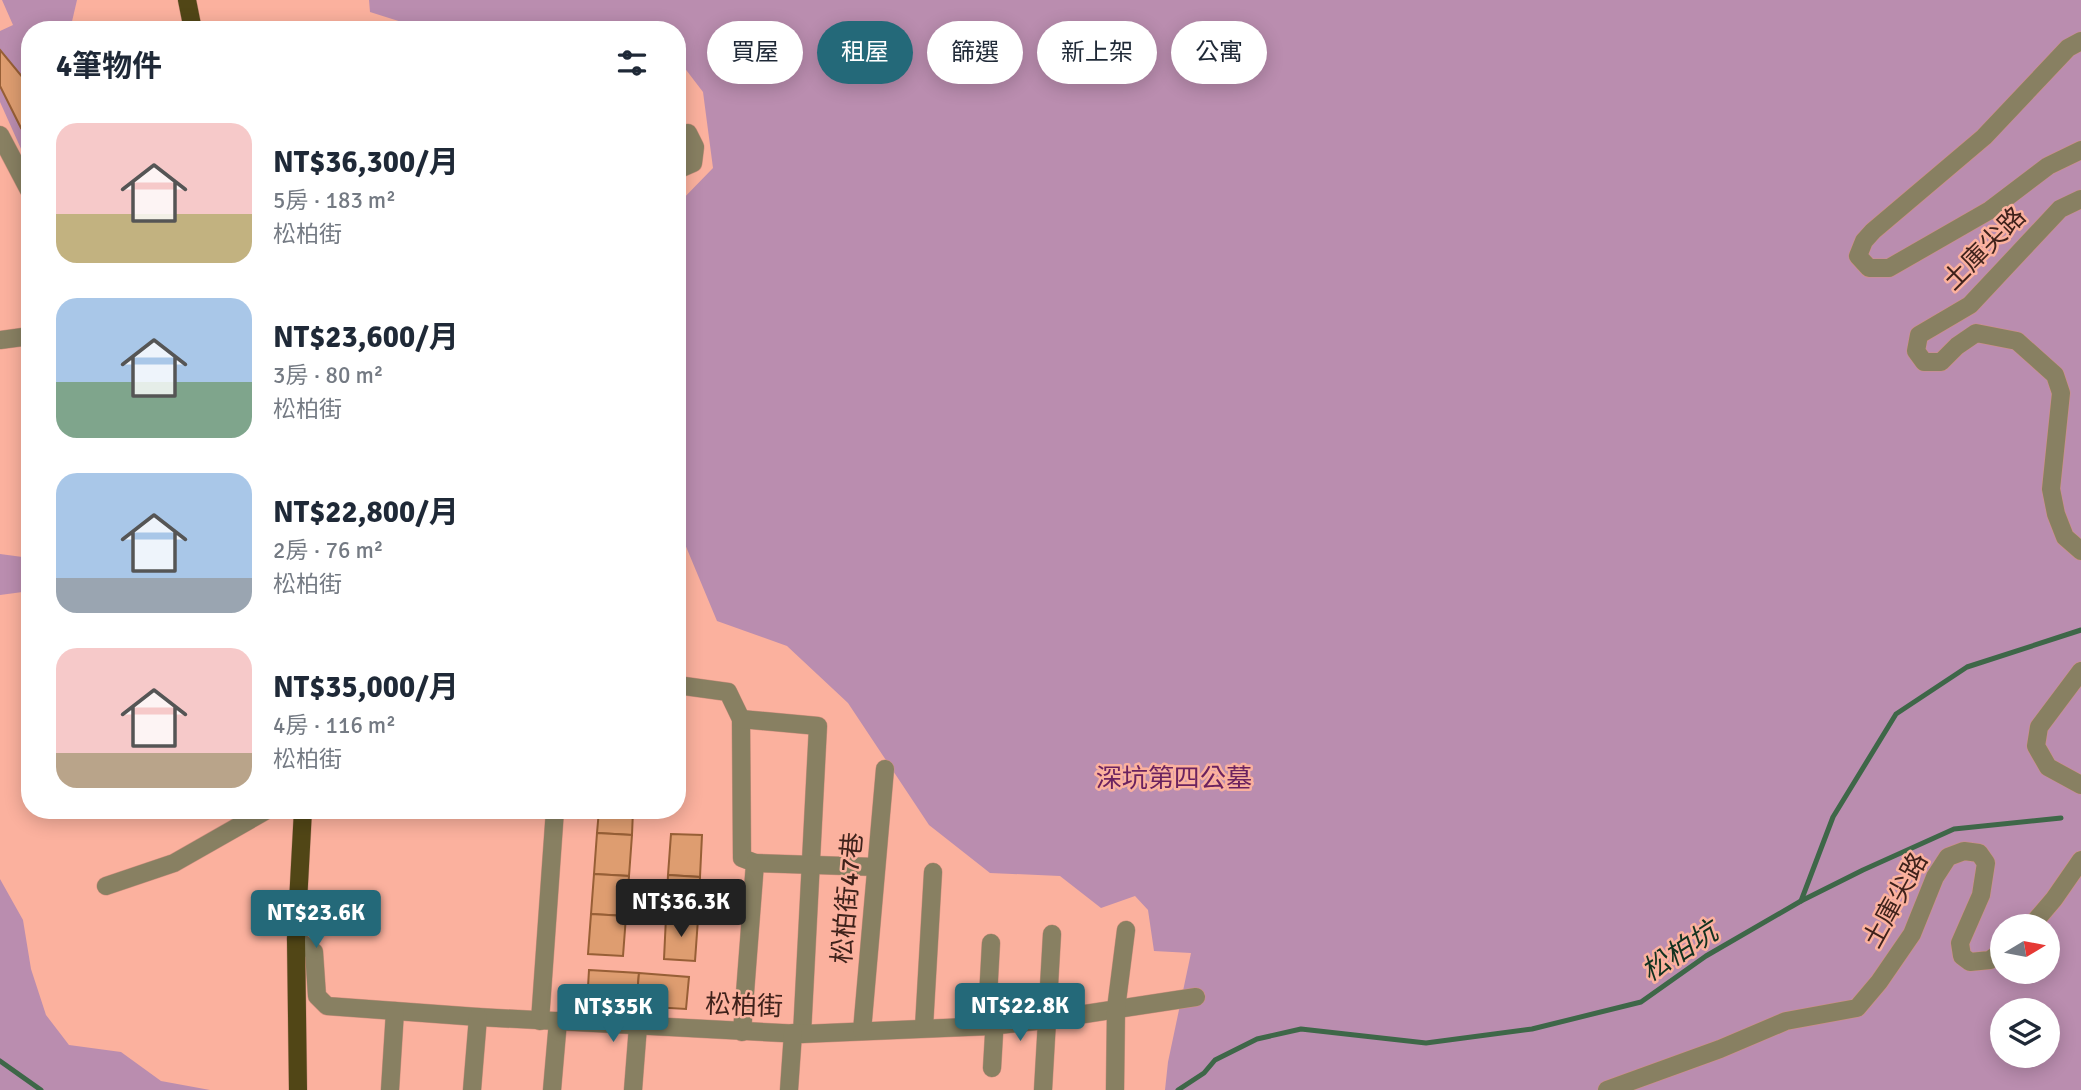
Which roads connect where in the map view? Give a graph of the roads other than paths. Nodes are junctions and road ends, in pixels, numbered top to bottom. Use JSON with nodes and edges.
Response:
{"nodes":[{"id":1,"x":187,"y":0,"type":"edge"},
{"id":2,"x":191,"y":21,"type":"edge"},
{"id":3,"x":2081,"y":41,"type":"edge"},
{"id":4,"x":688,"y":133,"type":"dead end"},
{"id":5,"x":0,"y":135,"type":"edge"},
{"id":6,"x":2081,"y":150,"type":"edge"},
{"id":7,"x":686,"y":166,"type":"edge"},
{"id":8,"x":21,"y":175,"type":"edge"},
{"id":9,"x":2081,"y":199,"type":"edge"},
{"id":10,"x":21,"y":337,"type":"edge"},
{"id":11,"x":0,"y":340,"type":"edge"},
{"id":12,"x":2081,"y":551,"type":"edge"},
{"id":13,"x":2081,"y":671,"type":"edge"},
{"id":14,"x":686,"y":686,"type":"edge"},
{"id":15,"x":741,"y":719,"type":"junction"},
{"id":16,"x":886,"y":769,"type":"dead end"},
{"id":17,"x":2081,"y":785,"type":"edge"},
{"id":18,"x":251,"y":819,"type":"edge"},
{"id":19,"x":303,"y":819,"type":"edge"},
{"id":20,"x":555,"y":819,"type":"edge"},
{"id":21,"x":2081,"y":860,"type":"edge"},
{"id":22,"x":755,"y":863,"type":"junction"},
{"id":23,"x":811,"y":865,"type":"junction"},
{"id":24,"x":876,"y":867,"type":"junction"},
{"id":25,"x":933,"y":872,"type":"dead end"},
{"id":26,"x":106,"y":886,"type":"dead end"},
{"id":27,"x":2041,"y":914,"type":"edge"},
{"id":28,"x":1126,"y":930,"type":"dead end"},
{"id":29,"x":1052,"y":934,"type":"dead end"},
{"id":30,"x":296,"y":939,"type":"junction"},
{"id":31,"x":991,"y":943,"type":"dead end"},
{"id":32,"x":1990,"y":960,"type":"edge"},
{"id":33,"x":1196,"y":997,"type":"dead end"},
{"id":34,"x":1116,"y":1009,"type":"junction"},
{"id":35,"x":395,"y":1011,"type":"junction"},
{"id":36,"x":478,"y":1017,"type":"junction"},
{"id":37,"x":1046,"y":1020,"type":"junction"},
{"id":38,"x":549,"y":1021,"type":"junction"},
{"id":39,"x":638,"y":1026,"type":"junction"},
{"id":40,"x":990,"y":1026,"type":"junction"},
{"id":41,"x":924,"y":1027,"type":"junction"},
{"id":42,"x":862,"y":1031,"type":"junction"},
{"id":43,"x":742,"y":1032,"type":"junction"},
{"id":44,"x":797,"y":1033,"type":"junction"},
{"id":45,"x":992,"y":1068,"type":"dead end"},
{"id":46,"x":298,"y":1090,"type":"edge"},
{"id":47,"x":390,"y":1090,"type":"edge"},
{"id":48,"x":472,"y":1090,"type":"edge"},
{"id":49,"x":552,"y":1090,"type":"edge"},
{"id":50,"x":633,"y":1090,"type":"edge"},
{"id":51,"x":789,"y":1090,"type":"edge"},
{"id":52,"x":1043,"y":1090,"type":"edge"},
{"id":53,"x":1115,"y":1090,"type":"edge"},
{"id":54,"x":1607,"y":1090,"type":"edge"}],
"edges":[{"from":1,"to":2,"type":"main road"},
{"from":3,"to":6,"type":"street","name":"土庫尖路"},
{"from":4,"to":7,"type":"street"},
{"from":5,"to":8,"type":"street"},
{"from":9,"to":12,"type":"street","name":"土庫尖路"},
{"from":10,"to":11,"type":"street"},
{"from":13,"to":17,"type":"street"},
{"from":14,"to":15,"type":"street"},
{"from":15,"to":22,"type":"street"},
{"from":15,"to":23,"type":"street"},
{"from":16,"to":24,"type":"street","name":"松柏街47巷"},
{"from":18,"to":26,"type":"street"},
{"from":19,"to":30,"type":"main road"},
{"from":20,"to":38,"type":"street"},
{"from":21,"to":27,"type":"street"},
{"from":22,"to":23,"type":"street"},
{"from":22,"to":43,"type":"street"},
{"from":23,"to":24,"type":"street"},
{"from":23,"to":44,"type":"street"},
{"from":24,"to":42,"type":"street","name":"松柏街47巷"},
{"from":25,"to":41,"type":"street"},
{"from":28,"to":34,"type":"street"},
{"from":29,"to":37,"type":"street"},
{"from":30,"to":35,"type":"street","name":"松柏街"},
{"from":30,"to":46,"type":"main road"},
{"from":31,"to":40,"type":"street"},
{"from":32,"to":54,"type":"street","name":"土庫尖路"},
{"from":33,"to":34,"type":"street","name":"松柏街"},
{"from":34,"to":37,"type":"street","name":"松柏街"},
{"from":34,"to":53,"type":"street"},
{"from":35,"to":36,"type":"street","name":"松柏街"},
{"from":35,"to":47,"type":"street"},
{"from":36,"to":38,"type":"street","name":"松柏街"},
{"from":36,"to":48,"type":"street"},
{"from":37,"to":40,"type":"street","name":"松柏街"},
{"from":37,"to":52,"type":"street"},
{"from":38,"to":39,"type":"street","name":"松柏街"},
{"from":38,"to":49,"type":"street"},
{"from":39,"to":43,"type":"street","name":"松柏街"},
{"from":39,"to":50,"type":"street"},
{"from":40,"to":41,"type":"street","name":"松柏街"},
{"from":40,"to":45,"type":"street"},
{"from":41,"to":42,"type":"street","name":"松柏街"},
{"from":42,"to":44,"type":"street","name":"松柏街"},
{"from":43,"to":44,"type":"street","name":"松柏街"},
{"from":44,"to":51,"type":"street"}]}
